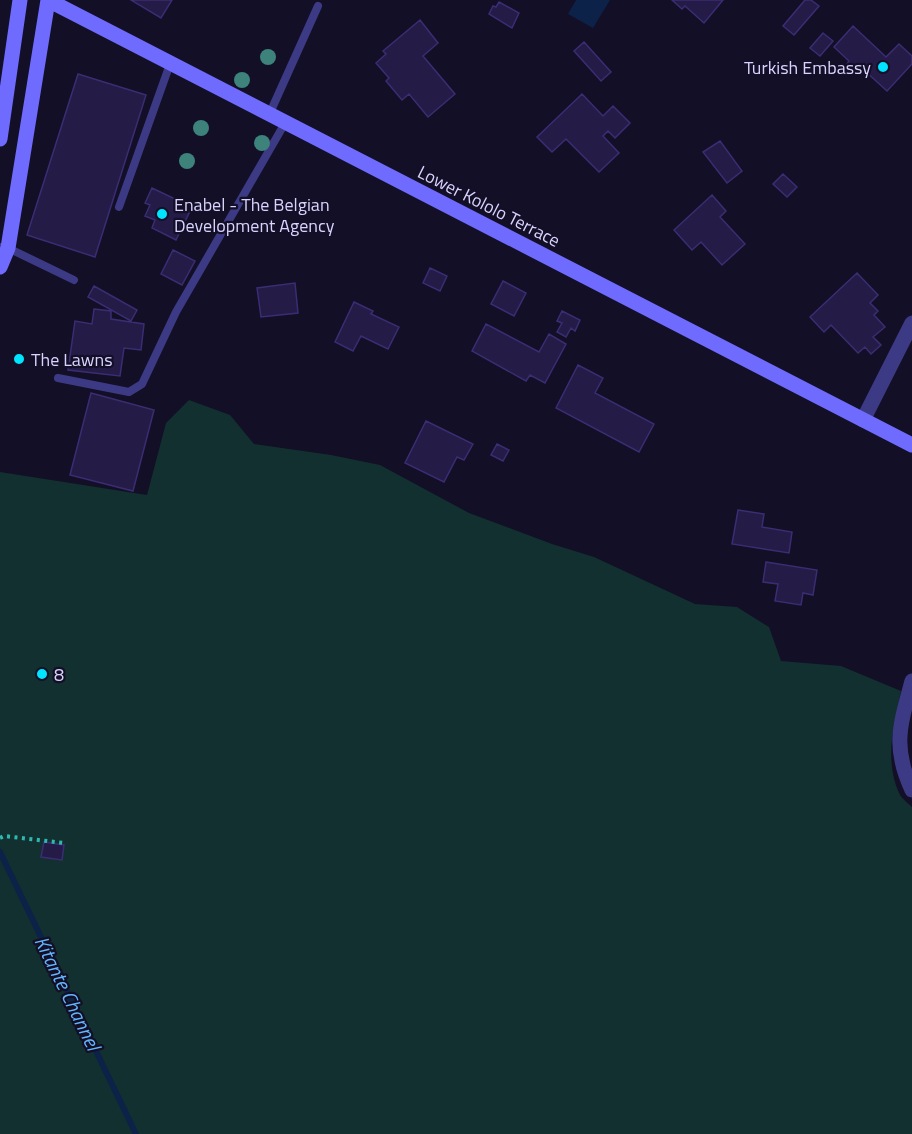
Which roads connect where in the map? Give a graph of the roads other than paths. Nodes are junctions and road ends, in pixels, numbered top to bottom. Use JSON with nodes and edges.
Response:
{"nodes":[{"id":1,"x":20,"y":0,"type":"edge"},
{"id":2,"x":48,"y":0,"type":"edge"},
{"id":3,"x":318,"y":6,"type":"dead end"},
{"id":4,"x":170,"y":64,"type":"junction"},
{"id":5,"x":269,"y":115,"type":"junction"},
{"id":6,"x":285,"y":123,"type":"junction"},
{"id":7,"x":0,"y":139,"type":"edge"},
{"id":8,"x":119,"y":207,"type":"dead end"},
{"id":9,"x":4,"y":248,"type":"edge"},
{"id":10,"x":0,"y":267,"type":"edge"},
{"id":11,"x":74,"y":280,"type":"dead end"},
{"id":12,"x":912,"y":323,"type":"edge"},
{"id":13,"x":58,"y":378,"type":"dead end"},
{"id":14,"x":863,"y":420,"type":"junction"},
{"id":15,"x":912,"y":445,"type":"edge"},
{"id":16,"x":912,"y":681,"type":"edge"},
{"id":17,"x":912,"y":790,"type":"edge"}],
"edges":[{"from":1,"to":7,"type":"street"},
{"from":2,"to":4,"type":"street","name":"Lower Kololo Terrace"},
{"from":2,"to":9,"type":"street"},
{"from":3,"to":5,"type":"lane"},
{"from":4,"to":5,"type":"street","name":"Lower Kololo Terrace"},
{"from":4,"to":8,"type":"lane"},
{"from":5,"to":6,"type":"street","name":"Lower Kololo Terrace"},
{"from":6,"to":13,"type":"lane"},
{"from":6,"to":14,"type":"street","name":"Lower Kololo Terrace"},
{"from":9,"to":10,"type":"street"},
{"from":9,"to":11,"type":"lane"},
{"from":12,"to":14,"type":"street"},
{"from":14,"to":15,"type":"street","name":"Lower Kololo Terrace"},
{"from":16,"to":17,"type":"street"}]}
